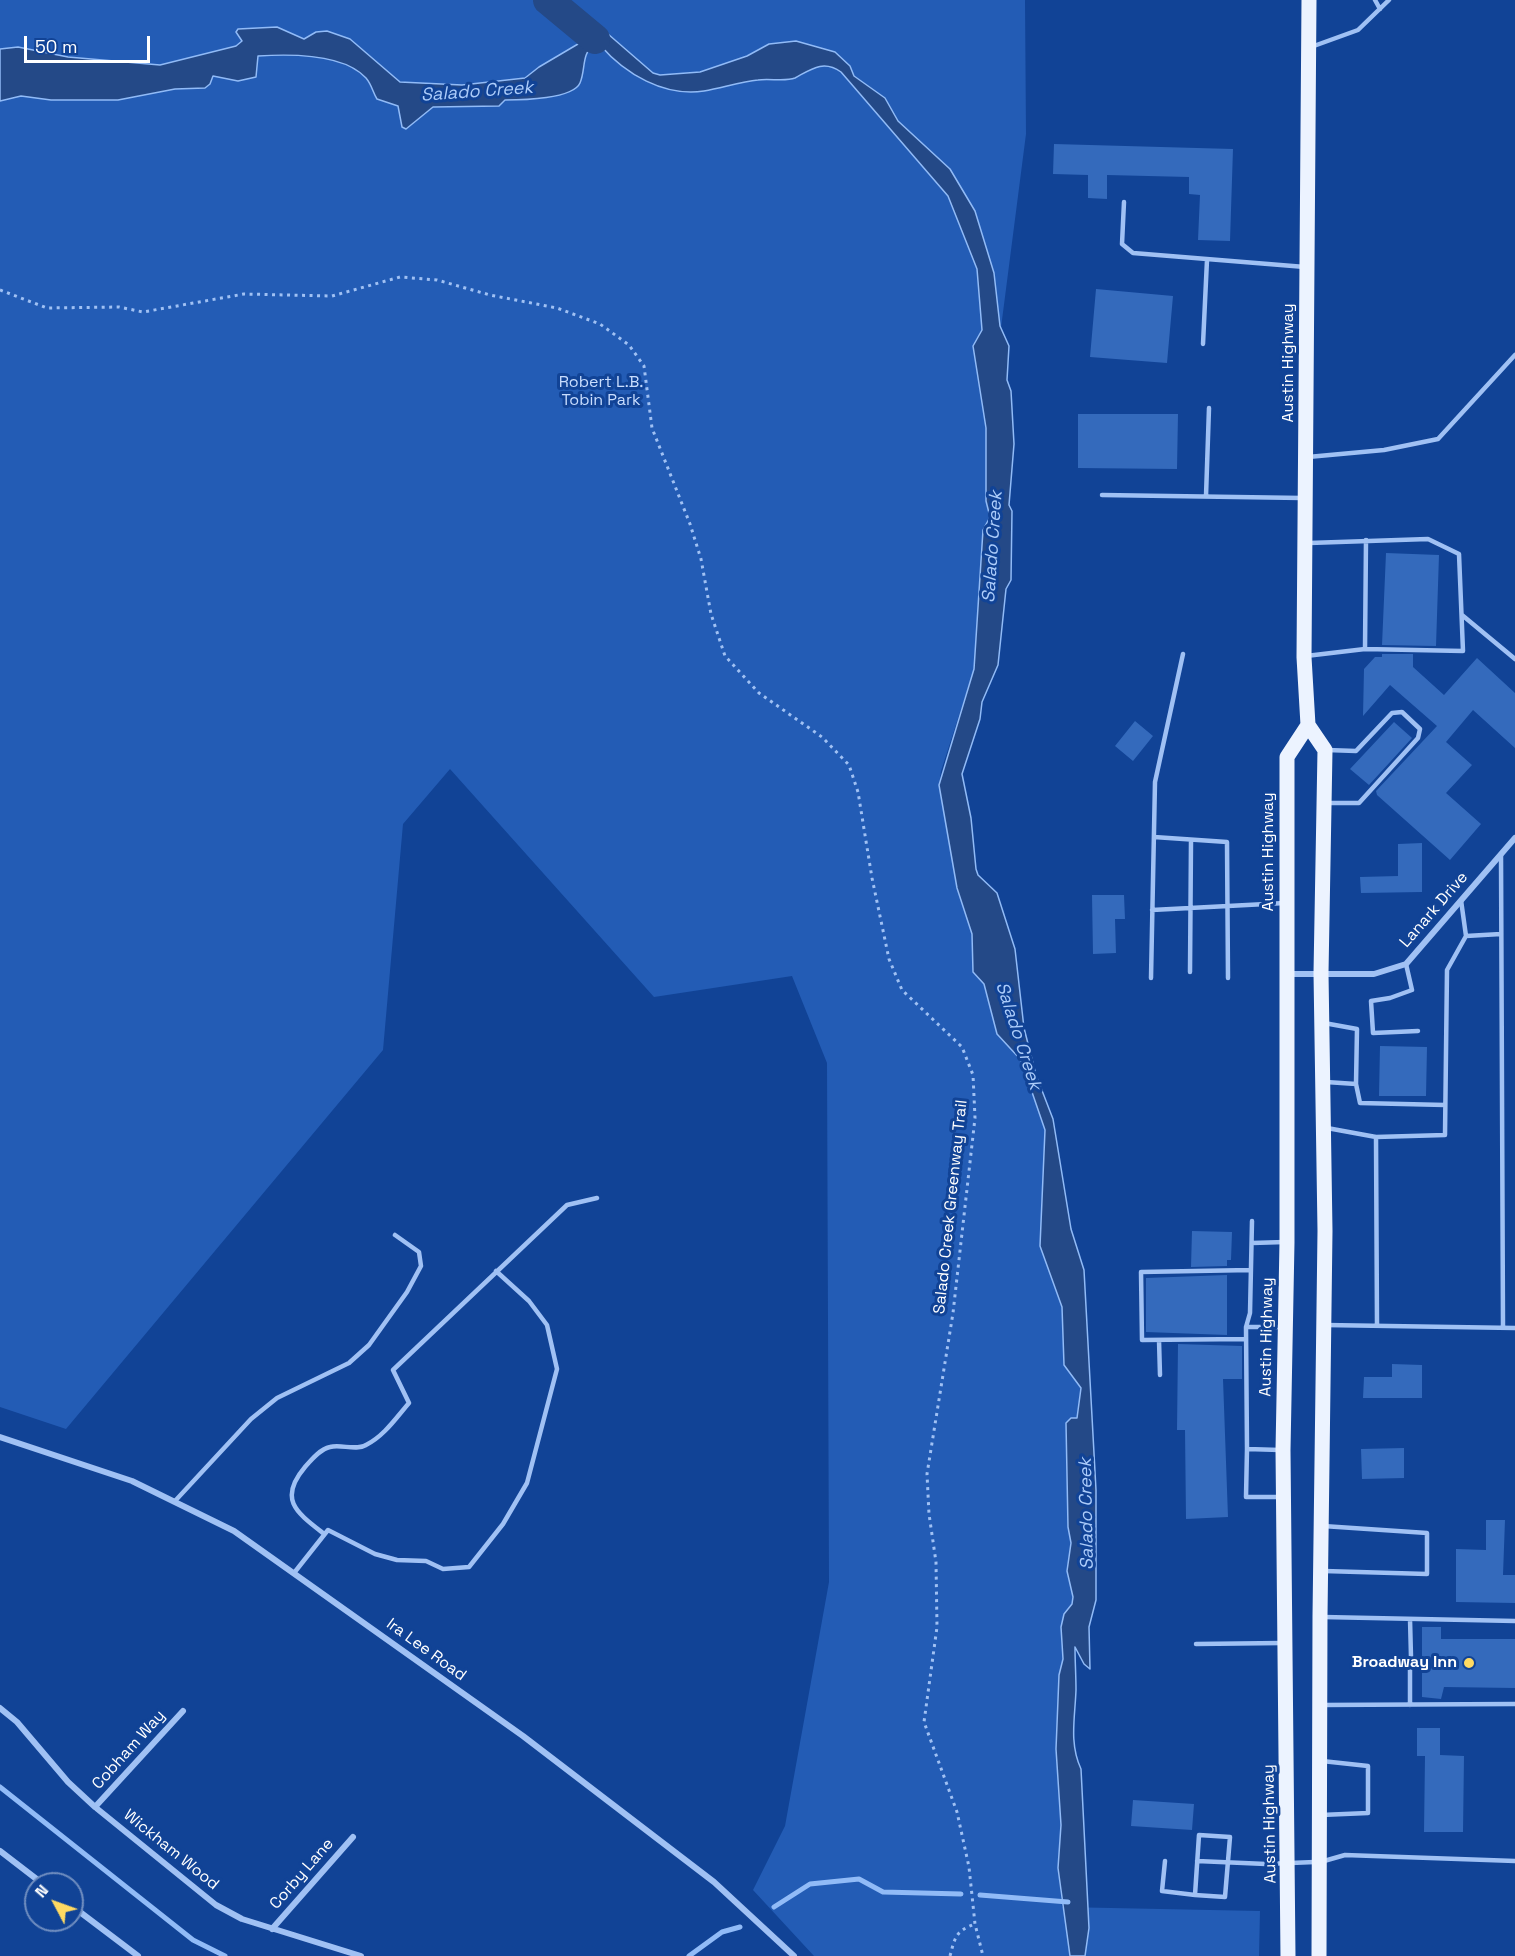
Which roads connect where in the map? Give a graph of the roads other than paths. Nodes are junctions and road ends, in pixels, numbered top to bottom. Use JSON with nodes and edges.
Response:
{"nodes":[{"id":1,"x":1309,"y":0,"type":"edge"},
{"id":2,"x":1375,"y":0,"type":"edge"},
{"id":3,"x":1389,"y":0,"type":"edge"},
{"id":4,"x":1380,"y":9,"type":"junction"},
{"id":5,"x":1309,"y":48,"type":"junction"},
{"id":6,"x":1124,"y":202,"type":"dead end"},
{"id":7,"x":1207,"y":260,"type":"junction"},
{"id":8,"x":1307,"y":267,"type":"junction"},
{"id":9,"x":1203,"y":345,"type":"dead end"},
{"id":10,"x":1515,"y":356,"type":"edge"},
{"id":11,"x":1209,"y":408,"type":"dead end"},
{"id":12,"x":1306,"y":457,"type":"junction"},
{"id":13,"x":1102,"y":495,"type":"dead end"},
{"id":14,"x":1206,"y":496,"type":"junction"},
{"id":15,"x":1305,"y":498,"type":"junction"},
{"id":16,"x":1365,"y":540,"type":"junction"},
{"id":17,"x":1305,"y":543,"type":"junction"},
{"id":18,"x":1462,"y":614,"type":"junction"},
{"id":19,"x":1365,"y":650,"type":"junction"},
{"id":20,"x":1183,"y":654,"type":"dead end"},
{"id":21,"x":1304,"y":657,"type":"junction"},
{"id":22,"x":1515,"y":659,"type":"edge"},
{"id":23,"x":1308,"y":725,"type":"junction"},
{"id":24,"x":1325,"y":750,"type":"junction"},
{"id":25,"x":1325,"y":803,"type":"junction"},
{"id":26,"x":1154,"y":837,"type":"junction"},
{"id":27,"x":1515,"y":838,"type":"edge"},
{"id":28,"x":1191,"y":841,"type":"junction"},
{"id":29,"x":1501,"y":855,"type":"junction"},
{"id":30,"x":1461,"y":900,"type":"junction"},
{"id":31,"x":1287,"y":903,"type":"junction"},
{"id":32,"x":1227,"y":907,"type":"junction"},
{"id":33,"x":1189,"y":909,"type":"junction"},
{"id":34,"x":1152,"y":910,"type":"junction"},
{"id":35,"x":1501,"y":933,"type":"junction"},
{"id":36,"x":1466,"y":936,"type":"junction"},
{"id":37,"x":1406,"y":964,"type":"junction"},
{"id":38,"x":1190,"y":972,"type":"dead end"},
{"id":39,"x":1287,"y":974,"type":"junction"},
{"id":40,"x":1321,"y":974,"type":"junction"},
{"id":41,"x":1151,"y":978,"type":"dead end"},
{"id":42,"x":1228,"y":978,"type":"dead end"},
{"id":43,"x":1323,"y":1023,"type":"junction"},
{"id":44,"x":1418,"y":1031,"type":"dead end"},
{"id":45,"x":1322,"y":1082,"type":"junction"},
{"id":46,"x":1356,"y":1084,"type":"junction"},
{"id":47,"x":1445,"y":1105,"type":"junction"},
{"id":48,"x":1324,"y":1128,"type":"junction"},
{"id":49,"x":1376,"y":1137,"type":"junction"},
{"id":50,"x":597,"y":1198,"type":"dead end"},
{"id":51,"x":1252,"y":1221,"type":"dead end"},
{"id":52,"x":395,"y":1235,"type":"dead end"},
{"id":53,"x":1287,"y":1242,"type":"junction"},
{"id":54,"x":1252,"y":1244,"type":"junction"},
{"id":55,"x":1251,"y":1270,"type":"junction"},
{"id":56,"x":496,"y":1271,"type":"junction"},
{"id":57,"x":1323,"y":1325,"type":"junction"},
{"id":58,"x":1377,"y":1326,"type":"junction"},
{"id":59,"x":1246,"y":1327,"type":"junction"},
{"id":60,"x":1286,"y":1327,"type":"junction"},
{"id":61,"x":1503,"y":1328,"type":"junction"},
{"id":62,"x":1515,"y":1328,"type":"edge"},
{"id":63,"x":1246,"y":1339,"type":"junction"},
{"id":64,"x":1159,"y":1340,"type":"junction"},
{"id":65,"x":1160,"y":1375,"type":"dead end"},
{"id":66,"x":0,"y":1437,"type":"edge"},
{"id":67,"x":1247,"y":1449,"type":"junction"},
{"id":68,"x":1283,"y":1450,"type":"junction"},
{"id":69,"x":1284,"y":1497,"type":"junction"},
{"id":70,"x":175,"y":1501,"type":"junction"},
{"id":71,"x":1323,"y":1526,"type":"junction"},
{"id":72,"x":323,"y":1533,"type":"junction"},
{"id":73,"x":1321,"y":1571,"type":"junction"},
{"id":74,"x":294,"y":1573,"type":"junction"},
{"id":75,"x":1320,"y":1616,"type":"junction"},
{"id":76,"x":1410,"y":1619,"type":"junction"},
{"id":77,"x":1515,"y":1621,"type":"edge"},
{"id":78,"x":1285,"y":1643,"type":"junction"},
{"id":79,"x":1196,"y":1644,"type":"dead end"},
{"id":80,"x":1411,"y":1657,"type":"dead end"},
{"id":81,"x":1410,"y":1670,"type":"dead end"},
{"id":82,"x":1515,"y":1704,"type":"edge"},
{"id":83,"x":1410,"y":1705,"type":"junction"},
{"id":84,"x":1322,"y":1706,"type":"junction"},
{"id":85,"x":0,"y":1708,"type":"edge"},
{"id":86,"x":183,"y":1711,"type":"dead end"},
{"id":87,"x":1320,"y":1761,"type":"junction"},
{"id":88,"x":96,"y":1807,"type":"junction"},
{"id":89,"x":1321,"y":1815,"type":"junction"},
{"id":90,"x":353,"y":1837,"type":"dead end"},
{"id":91,"x":0,"y":1851,"type":"edge"},
{"id":92,"x":1515,"y":1860,"type":"edge"},
{"id":93,"x":1165,"y":1861,"type":"dead end"},
{"id":94,"x":1197,"y":1861,"type":"junction"},
{"id":95,"x":1228,"y":1862,"type":"junction"},
{"id":96,"x":1319,"y":1862,"type":"junction"},
{"id":97,"x":1289,"y":1863,"type":"junction"},
{"id":98,"x":28,"y":1872,"type":"edge"},
{"id":99,"x":1195,"y":1895,"type":"junction"},
{"id":100,"x":84,"y":1915,"type":"edge"},
{"id":101,"x":272,"y":1929,"type":"junction"},
{"id":102,"x":138,"y":1956,"type":"edge"},
{"id":103,"x":361,"y":1956,"type":"edge"},
{"id":104,"x":794,"y":1956,"type":"edge"},
{"id":105,"x":1288,"y":1956,"type":"edge"},
{"id":106,"x":1319,"y":1956,"type":"edge"}],
"edges":[{"from":1,"to":5,"type":"main road","name":"Austin Highway"},
{"from":2,"to":4,"type":"lane"},
{"from":3,"to":4,"type":"lane"},
{"from":4,"to":5,"type":"lane"},
{"from":5,"to":8,"type":"main road","name":"Austin Highway"},
{"from":6,"to":7,"type":"lane"},
{"from":7,"to":8,"type":"lane"},
{"from":7,"to":9,"type":"lane"},
{"from":8,"to":12,"type":"main road","name":"Austin Highway"},
{"from":10,"to":12,"type":"lane"},
{"from":11,"to":14,"type":"lane"},
{"from":12,"to":15,"type":"main road","name":"Austin Highway"},
{"from":13,"to":14,"type":"lane"},
{"from":14,"to":15,"type":"lane"},
{"from":15,"to":17,"type":"main road","name":"Austin Highway"},
{"from":16,"to":17,"type":"lane"},
{"from":16,"to":18,"type":"lane"},
{"from":16,"to":19,"type":"lane"},
{"from":17,"to":21,"type":"main road","name":"Austin Highway"},
{"from":18,"to":19,"type":"lane"},
{"from":18,"to":22,"type":"lane"},
{"from":19,"to":21,"type":"lane"},
{"from":20,"to":26,"type":"lane"},
{"from":21,"to":23,"type":"main road","name":"Austin Highway"},
{"from":23,"to":24,"type":"main road"},
{"from":23,"to":31,"type":"main road","name":"Austin Highway"},
{"from":24,"to":25,"type":"main road"},
{"from":24,"to":25,"type":"lane"},
{"from":25,"to":40,"type":"main road"},
{"from":26,"to":28,"type":"lane"},
{"from":26,"to":34,"type":"lane"},
{"from":27,"to":29,"type":"street","name":"Lanark Drive"},
{"from":28,"to":32,"type":"lane"},
{"from":28,"to":33,"type":"lane"},
{"from":29,"to":30,"type":"street","name":"Lanark Drive"},
{"from":29,"to":35,"type":"lane"},
{"from":30,"to":36,"type":"lane"},
{"from":30,"to":37,"type":"street","name":"Lanark Drive"},
{"from":31,"to":32,"type":"lane"},
{"from":31,"to":39,"type":"main road","name":"Austin Highway"},
{"from":32,"to":33,"type":"lane"},
{"from":32,"to":42,"type":"lane"},
{"from":33,"to":34,"type":"lane"},
{"from":33,"to":38,"type":"lane"},
{"from":34,"to":41,"type":"lane"},
{"from":35,"to":36,"type":"lane"},
{"from":35,"to":61,"type":"lane"},
{"from":36,"to":47,"type":"lane"},
{"from":37,"to":40,"type":"street","name":"Lanark Drive"},
{"from":37,"to":44,"type":"lane"},
{"from":39,"to":40,"type":"street","name":"Lanark Drive"},
{"from":39,"to":53,"type":"main road","name":"Austin Highway"},
{"from":40,"to":43,"type":"main road"},
{"from":43,"to":45,"type":"main road"},
{"from":43,"to":46,"type":"lane"},
{"from":45,"to":46,"type":"lane"},
{"from":45,"to":48,"type":"main road"},
{"from":46,"to":47,"type":"lane"},
{"from":47,"to":49,"type":"lane"},
{"from":48,"to":49,"type":"lane"},
{"from":48,"to":57,"type":"main road"},
{"from":49,"to":58,"type":"lane"},
{"from":50,"to":56,"type":"lane"},
{"from":51,"to":54,"type":"lane"},
{"from":52,"to":70,"type":"lane"},
{"from":53,"to":54,"type":"lane"},
{"from":53,"to":60,"type":"main road","name":"Austin Highway"},
{"from":54,"to":55,"type":"lane"},
{"from":55,"to":59,"type":"lane"},
{"from":55,"to":64,"type":"lane"},
{"from":56,"to":72,"type":"lane"},
{"from":56,"to":72,"type":"lane"},
{"from":57,"to":58,"type":"lane"},
{"from":57,"to":71,"type":"main road"},
{"from":58,"to":61,"type":"lane"},
{"from":59,"to":60,"type":"lane"},
{"from":59,"to":63,"type":"lane"},
{"from":60,"to":68,"type":"main road","name":"Austin Highway"},
{"from":61,"to":62,"type":"lane"},
{"from":63,"to":64,"type":"lane"},
{"from":63,"to":67,"type":"lane"},
{"from":64,"to":65,"type":"lane"},
{"from":66,"to":70,"type":"street","name":"Ira Lee Road"},
{"from":67,"to":68,"type":"lane"},
{"from":67,"to":69,"type":"lane"},
{"from":68,"to":69,"type":"main road","name":"Austin Highway"},
{"from":69,"to":78,"type":"main road","name":"Austin Highway"},
{"from":70,"to":74,"type":"street","name":"Ira Lee Road"},
{"from":71,"to":73,"type":"main road"},
{"from":71,"to":73,"type":"lane"},
{"from":72,"to":74,"type":"lane"},
{"from":73,"to":75,"type":"main road"},
{"from":74,"to":104,"type":"street","name":"Ira Lee Road"},
{"from":75,"to":76,"type":"lane"},
{"from":75,"to":84,"type":"main road"},
{"from":76,"to":77,"type":"lane"},
{"from":76,"to":80,"type":"lane"},
{"from":78,"to":79,"type":"lane"},
{"from":78,"to":97,"type":"main road","name":"Austin Highway"},
{"from":81,"to":83,"type":"lane"},
{"from":82,"to":83,"type":"lane"},
{"from":83,"to":84,"type":"lane"},
{"from":84,"to":87,"type":"main road"},
{"from":85,"to":88,"type":"street","name":"Wickham Wood"},
{"from":86,"to":88,"type":"street","name":"Cobham Way"},
{"from":87,"to":89,"type":"main road"},
{"from":87,"to":89,"type":"lane"},
{"from":88,"to":101,"type":"street","name":"Wickham Wood"},
{"from":89,"to":96,"type":"main road"},
{"from":90,"to":101,"type":"street","name":"Corby Lane"},
{"from":91,"to":98,"type":"street"},
{"from":92,"to":96,"type":"lane"},
{"from":93,"to":99,"type":"lane"},
{"from":94,"to":95,"type":"lane"},
{"from":94,"to":95,"type":"lane"},
{"from":94,"to":99,"type":"lane"},
{"from":95,"to":97,"type":"lane"},
{"from":95,"to":99,"type":"lane"},
{"from":96,"to":97,"type":"lane"},
{"from":96,"to":106,"type":"main road"},
{"from":97,"to":105,"type":"main road","name":"Austin Highway"},
{"from":100,"to":102,"type":"street"},
{"from":101,"to":103,"type":"street","name":"Wickham Wood"}]}
